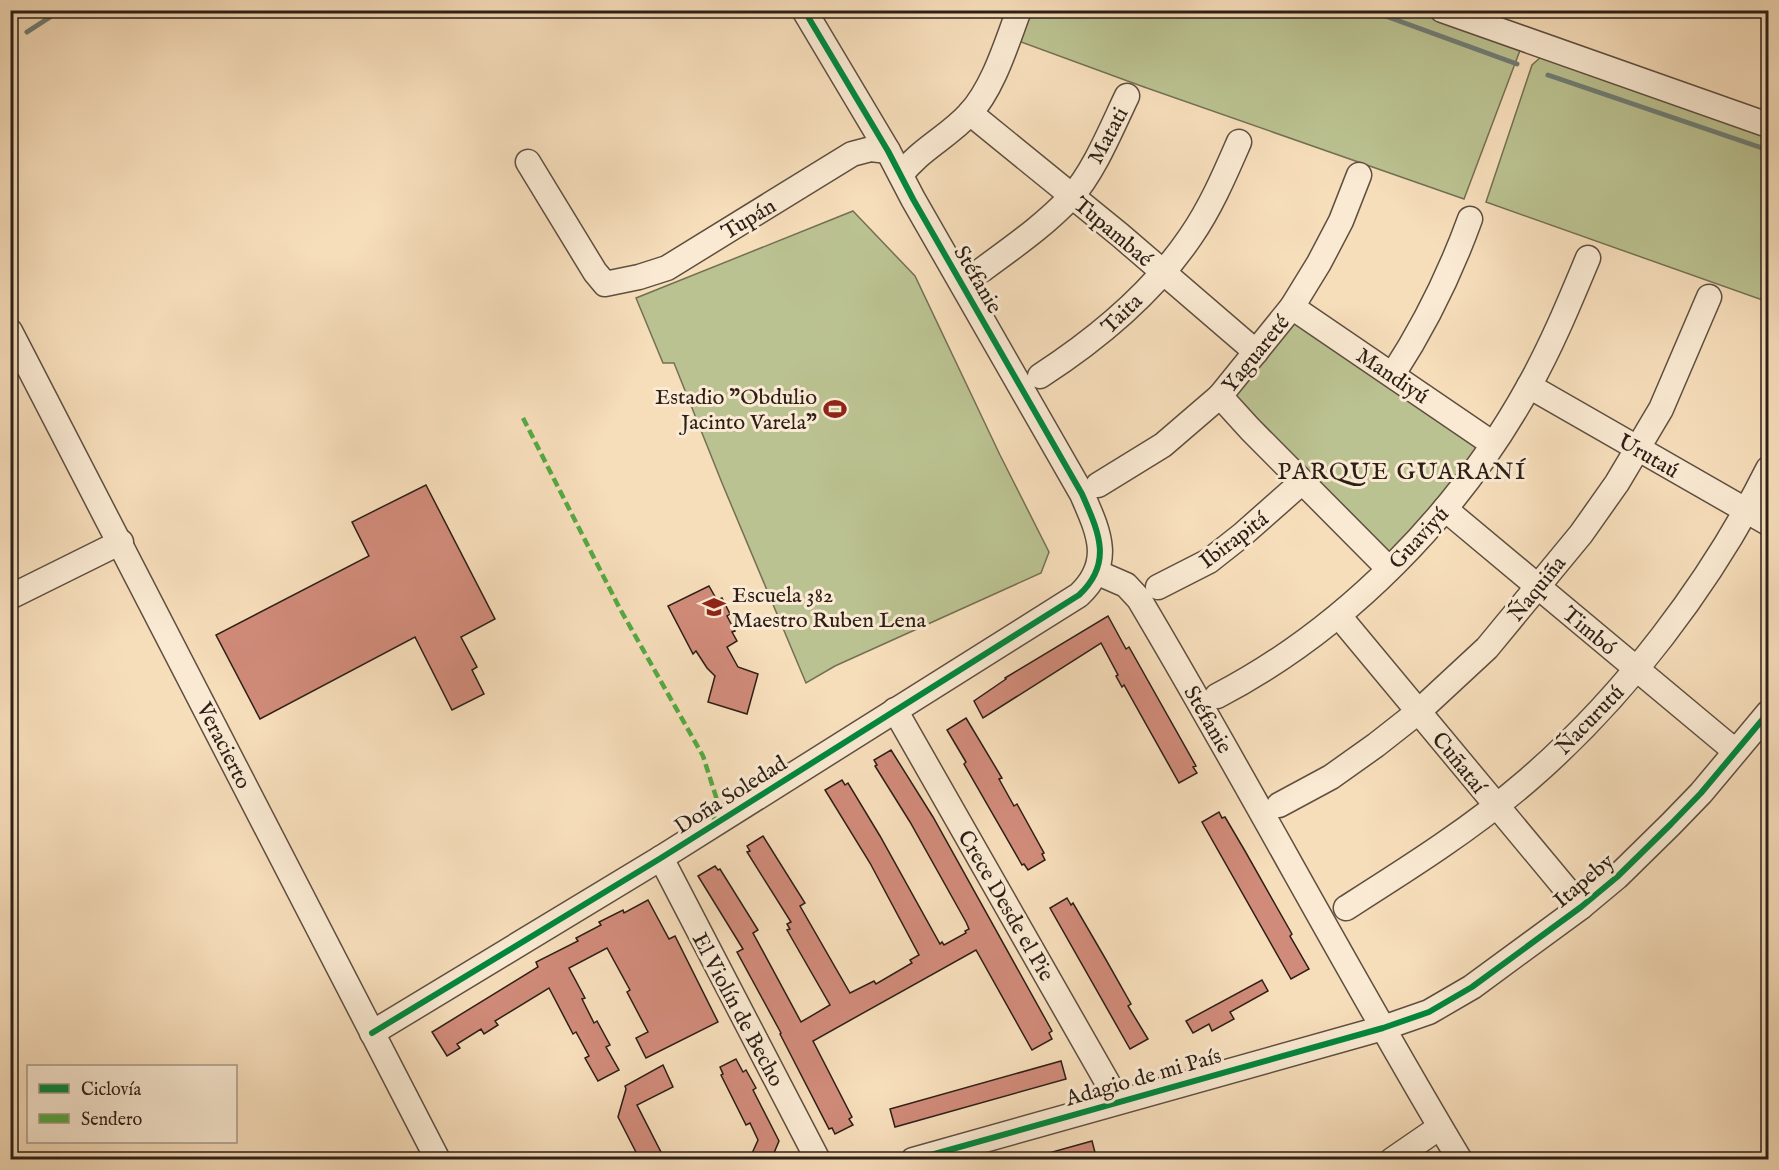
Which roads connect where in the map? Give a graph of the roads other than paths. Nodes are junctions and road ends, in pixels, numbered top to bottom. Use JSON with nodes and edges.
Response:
{"nodes":[{"id":1,"x":804,"y":10,"type":"edge"},
{"id":2,"x":1019,"y":10,"type":"edge"},
{"id":3,"x":1442,"y":10,"type":"edge"},
{"id":4,"x":1127,"y":96,"type":"dead end"},
{"id":5,"x":970,"y":113,"type":"junction"},
{"id":6,"x":1768,"y":125,"type":"edge"},
{"id":7,"x":1239,"y":142,"type":"dead end"},
{"id":8,"x":888,"y":152,"type":"junction"},
{"id":9,"x":528,"y":162,"type":"dead end"},
{"id":10,"x":901,"y":175,"type":"junction"},
{"id":11,"x":1359,"y":175,"type":"dead end"},
{"id":12,"x":1072,"y":196,"type":"junction"},
{"id":13,"x":1470,"y":219,"type":"dead end"},
{"id":14,"x":1588,"y":258,"type":"dead end"},
{"id":15,"x":982,"y":270,"type":"dead end"},
{"id":16,"x":1163,"y":272,"type":"junction"},
{"id":17,"x":1708,"y":297,"type":"dead end"},
{"id":18,"x":1292,"y":307,"type":"junction"},
{"id":19,"x":10,"y":331,"type":"edge"},
{"id":20,"x":1256,"y":352,"type":"junction"},
{"id":21,"x":1393,"y":374,"type":"junction"},
{"id":22,"x":1040,"y":376,"type":"dead end"},
{"id":23,"x":1529,"y":386,"type":"junction"},
{"id":24,"x":1220,"y":396,"type":"junction"},
{"id":25,"x":1493,"y":444,"type":"junction"},
{"id":26,"x":1638,"y":449,"type":"junction"},
{"id":27,"x":1768,"y":470,"type":"edge"},
{"id":28,"x":1302,"y":482,"type":"junction"},
{"id":29,"x":1098,"y":485,"type":"dead end"},
{"id":30,"x":1445,"y":509,"type":"junction"},
{"id":31,"x":1748,"y":511,"type":"junction"},
{"id":32,"x":1768,"y":523,"type":"edge"},
{"id":33,"x":121,"y":542,"type":"junction"},
{"id":34,"x":1389,"y":569,"type":"junction"},
{"id":35,"x":1096,"y":573,"type":"junction"},
{"id":36,"x":1158,"y":587,"type":"dead end"},
{"id":37,"x":1538,"y":587,"type":"junction"},
{"id":38,"x":10,"y":597,"type":"edge"},
{"id":39,"x":1340,"y":616,"type":"junction"},
{"id":40,"x":1637,"y":669,"type":"junction"},
{"id":41,"x":1217,"y":696,"type":"dead end"},
{"id":42,"x":895,"y":710,"type":"junction"},
{"id":43,"x":1418,"y":712,"type":"junction"},
{"id":44,"x":1768,"y":713,"type":"edge"},
{"id":45,"x":1736,"y":751,"type":"junction"},
{"id":46,"x":1279,"y":805,"type":"dead end"},
{"id":47,"x":1496,"y":806,"type":"junction"},
{"id":48,"x":662,"y":858,"type":"junction"},
{"id":49,"x":1346,"y":908,"type":"dead end"},
{"id":50,"x":1581,"y":908,"type":"junction"},
{"id":51,"x":1383,"y":1028,"type":"junction"},
{"id":52,"x":372,"y":1033,"type":"junction"},
{"id":53,"x":1118,"y":1101,"type":"junction"},
{"id":54,"x":1440,"y":1127,"type":"junction"},
{"id":55,"x":438,"y":1160,"type":"edge"},
{"id":56,"x":818,"y":1160,"type":"edge"},
{"id":57,"x":913,"y":1160,"type":"edge"},
{"id":58,"x":1392,"y":1160,"type":"edge"},
{"id":59,"x":1460,"y":1160,"type":"edge"}],
"edges":[{"from":1,"to":8,"type":"street","name":"Stéfanie"},
{"from":2,"to":5,"type":"street"},
{"from":3,"to":6,"type":"street"},
{"from":4,"to":12,"type":"street","name":"Matati"},
{"from":5,"to":10,"type":"street"},
{"from":5,"to":12,"type":"street","name":"Tupambaé"},
{"from":7,"to":16,"type":"street","name":"Taita"},
{"from":8,"to":9,"type":"street","name":"Tupán"},
{"from":8,"to":10,"type":"street","name":"Stéfanie"},
{"from":10,"to":35,"type":"street","name":"Stéfanie"},
{"from":11,"to":18,"type":"street","name":"Yaguareté"},
{"from":12,"to":15,"type":"street","name":"Matati"},
{"from":12,"to":16,"type":"street","name":"Tupambaé"},
{"from":13,"to":21,"type":"street"},
{"from":14,"to":23,"type":"street","name":"Guaviyú"},
{"from":16,"to":20,"type":"street","name":"Tupambaé"},
{"from":16,"to":22,"type":"street","name":"Taita"},
{"from":17,"to":26,"type":"street","name":"Ñaquiña"},
{"from":18,"to":20,"type":"street","name":"Yaguareté"},
{"from":18,"to":21,"type":"street","name":"Mandiyú"},
{"from":19,"to":33,"type":"street","name":"Veracierto"},
{"from":20,"to":24,"type":"street","name":"Yaguareté"},
{"from":21,"to":25,"type":"street","name":"Mandiyú"},
{"from":23,"to":25,"type":"street","name":"Guaviyú"},
{"from":23,"to":26,"type":"street","name":"Urutaú"},
{"from":24,"to":28,"type":"street"},
{"from":24,"to":29,"type":"street","name":"Yaguareté"},
{"from":25,"to":30,"type":"street","name":"Guaviyú"},
{"from":26,"to":31,"type":"street","name":"Urutaú"},
{"from":26,"to":37,"type":"street","name":"Ñaquiña"},
{"from":27,"to":31,"type":"street","name":"Ñacurutú"},
{"from":28,"to":34,"type":"street"},
{"from":28,"to":36,"type":"street","name":"Ibirapitá"},
{"from":30,"to":34,"type":"street","name":"Guaviyú"},
{"from":30,"to":37,"type":"street","name":"Timbó"},
{"from":31,"to":32,"type":"street","name":"Urutaú"},
{"from":31,"to":40,"type":"street","name":"Ñacurutú"},
{"from":33,"to":38,"type":"street"},
{"from":33,"to":52,"type":"street","name":"Veracierto"},
{"from":34,"to":39,"type":"street","name":"Guaviyú"},
{"from":35,"to":42,"type":"street","name":"Doña Soledad"},
{"from":35,"to":51,"type":"street","name":"Stéfanie"},
{"from":37,"to":40,"type":"street","name":"Timbó"},
{"from":37,"to":43,"type":"street","name":"Ñaquiña"},
{"from":39,"to":41,"type":"street","name":"Guaviyú"},
{"from":39,"to":43,"type":"street","name":"Cuñataí"},
{"from":40,"to":45,"type":"street","name":"Timbó"},
{"from":40,"to":47,"type":"street","name":"Ñacurutú"},
{"from":42,"to":48,"type":"street","name":"Doña Soledad"},
{"from":42,"to":53,"type":"street","name":"Crece Desde el Pie"},
{"from":43,"to":46,"type":"street","name":"Ñaquiña"},
{"from":43,"to":47,"type":"street","name":"Cuñataí"},
{"from":44,"to":45,"type":"street","name":"Itapeby"},
{"from":45,"to":50,"type":"street","name":"Itapeby"},
{"from":47,"to":49,"type":"street","name":"Ñacurutú"},
{"from":47,"to":50,"type":"street","name":"Cuñataí"},
{"from":48,"to":52,"type":"street","name":"Doña Soledad"},
{"from":48,"to":56,"type":"street","name":"El Violín de Becho"},
{"from":50,"to":51,"type":"street","name":"Itapeby"},
{"from":51,"to":53,"type":"street","name":"Adagio de mi País"},
{"from":51,"to":54,"type":"street","name":"Stéfanie"},
{"from":52,"to":55,"type":"street","name":"Veracierto"},
{"from":53,"to":57,"type":"street","name":"Adagio de mi País"},
{"from":54,"to":58,"type":"street"},
{"from":54,"to":59,"type":"street","name":"Stéfanie"}]}
